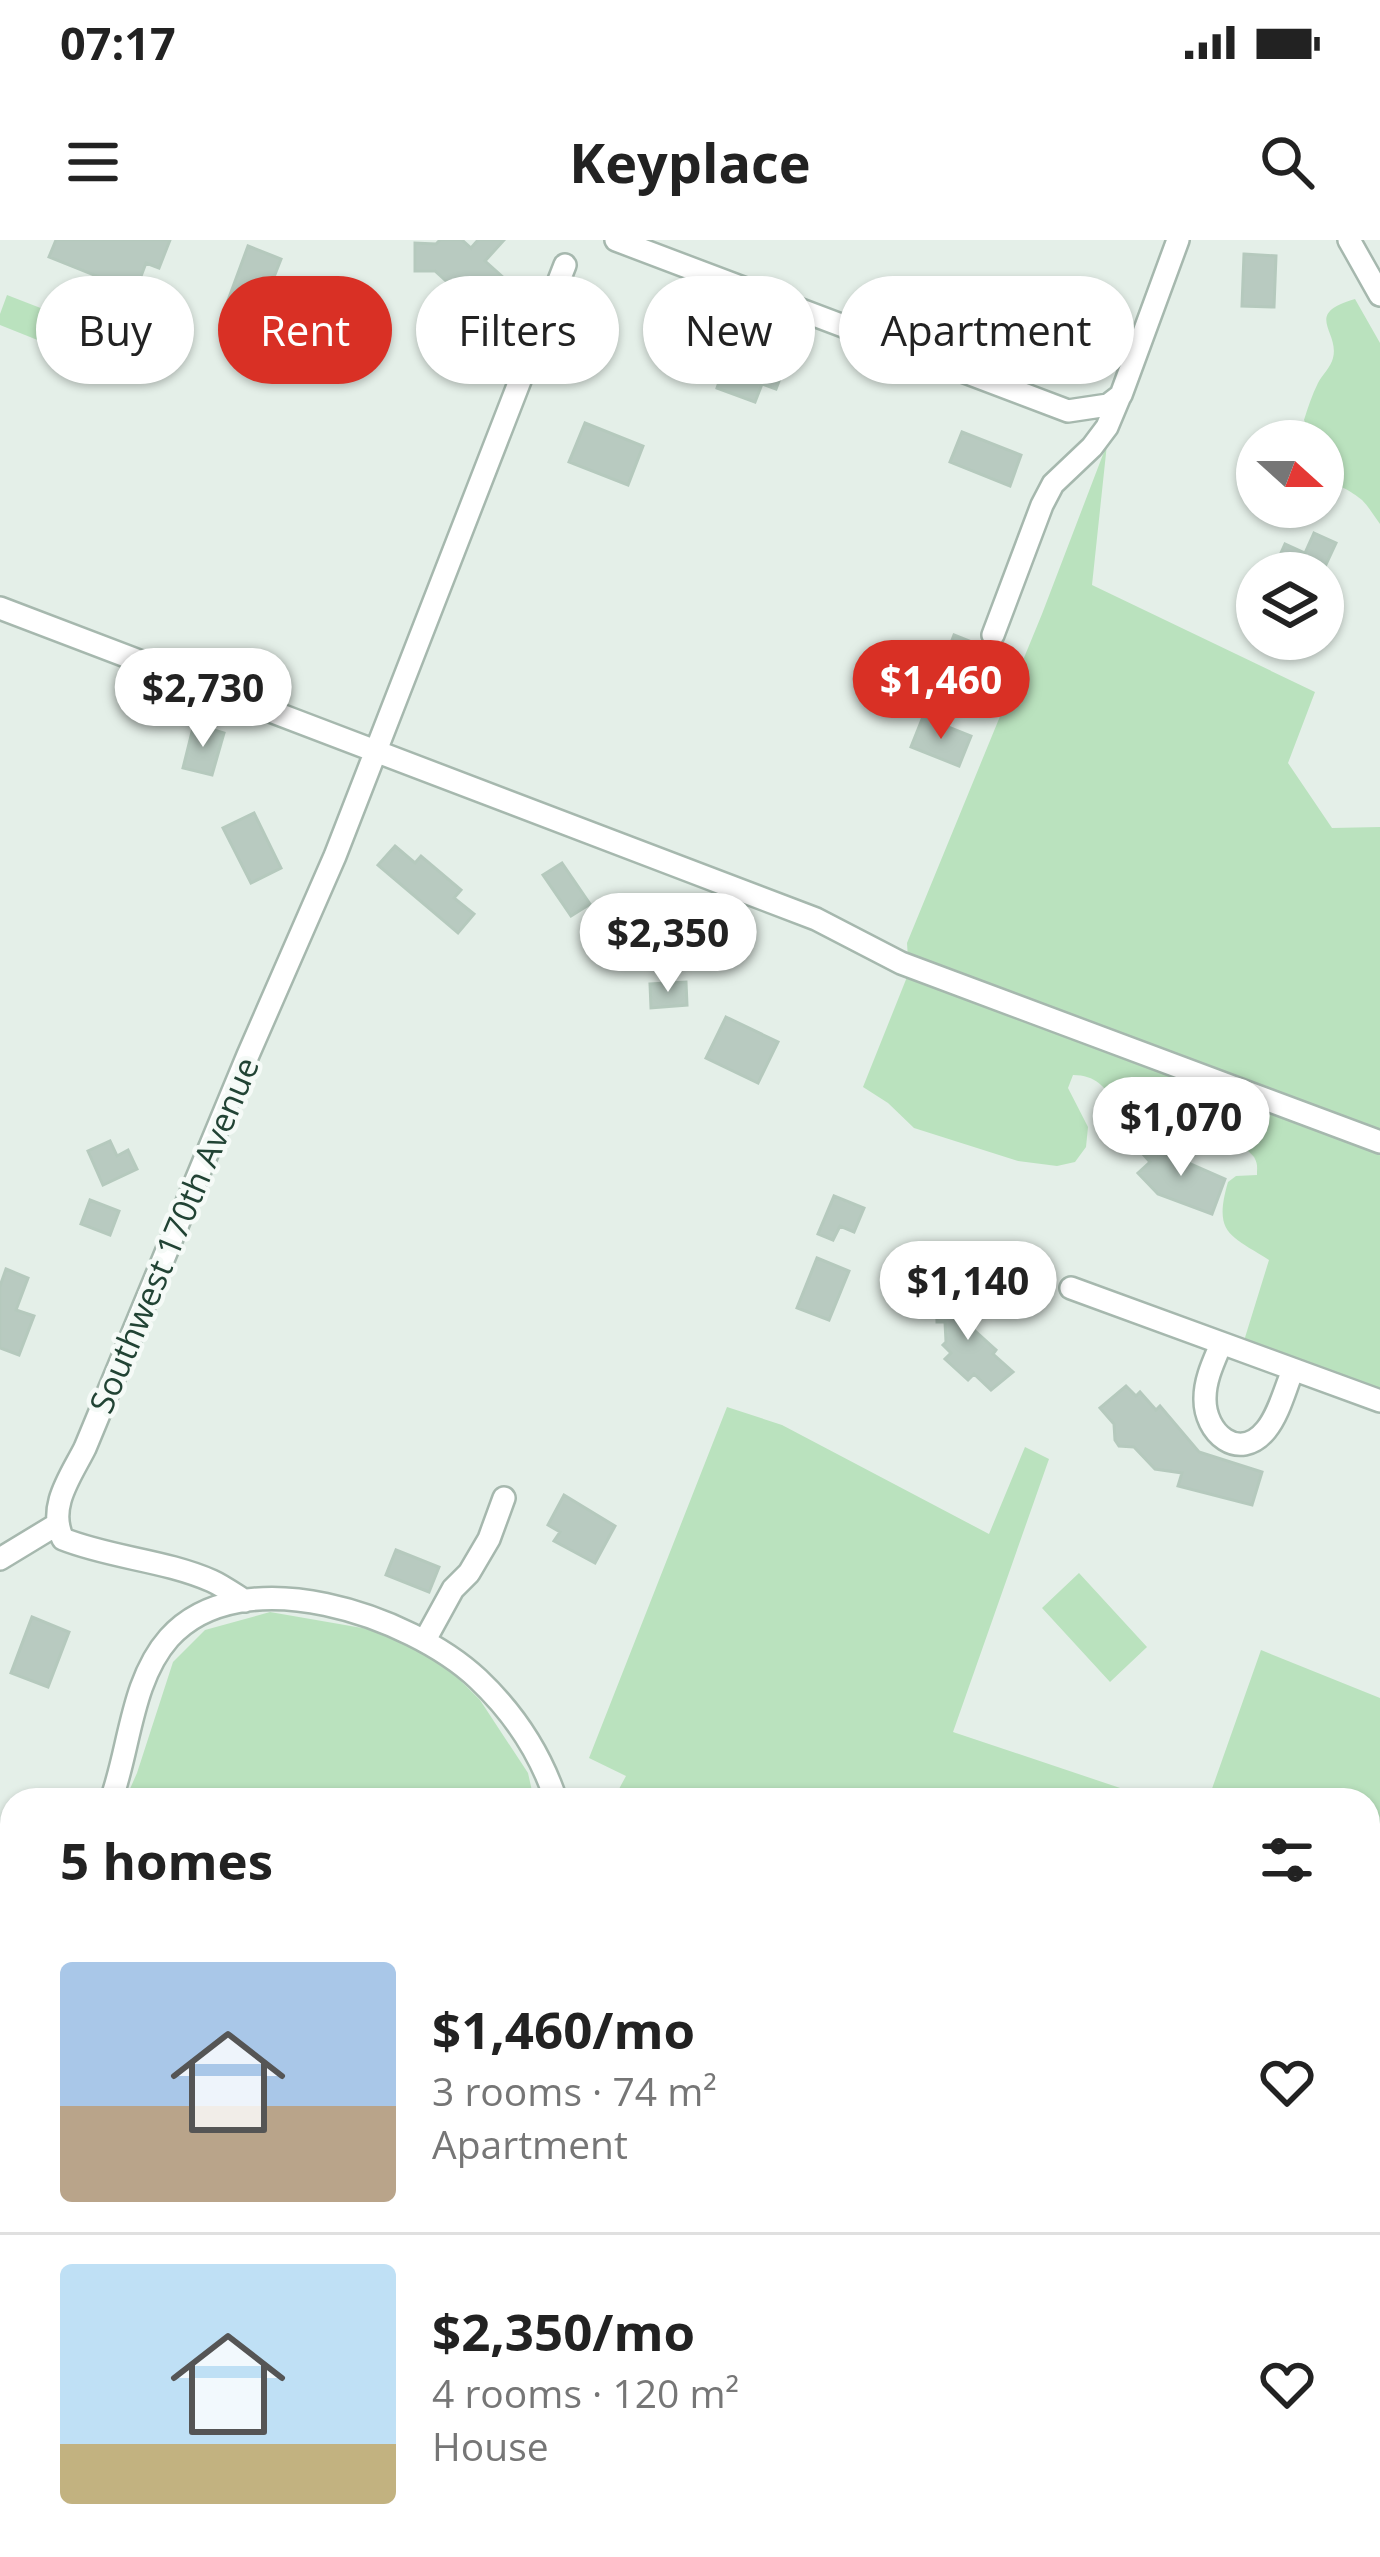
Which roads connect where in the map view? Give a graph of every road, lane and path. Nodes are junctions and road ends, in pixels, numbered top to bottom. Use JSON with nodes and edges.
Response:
{"nodes":[{"id":1,"x":616,"y":240,"type":"edge"},
{"id":2,"x":1178,"y":240,"type":"edge"},
{"id":3,"x":1349,"y":240,"type":"edge"},
{"id":4,"x":565,"y":265,"type":"dead end"},
{"id":5,"x":1380,"y":295,"type":"edge"},
{"id":6,"x":1120,"y":395,"type":"junction"},
{"id":7,"x":0,"y":608,"type":"edge"},
{"id":8,"x":993,"y":635,"type":"dead end"},
{"id":9,"x":376,"y":752,"type":"junction"},
{"id":10,"x":1380,"y":1142,"type":"edge"},
{"id":11,"x":1071,"y":1288,"type":"dead end"},
{"id":12,"x":1221,"y":1344,"type":"junction"},
{"id":13,"x":1293,"y":1370,"type":"junction"},
{"id":14,"x":1380,"y":1401,"type":"edge"},
{"id":15,"x":504,"y":1498,"type":"dead end"},
{"id":16,"x":56,"y":1525,"type":"junction"},
{"id":17,"x":0,"y":1559,"type":"edge"},
{"id":18,"x":244,"y":1601,"type":"junction"},
{"id":19,"x":425,"y":1640,"type":"junction"},
{"id":20,"x":114,"y":1788,"type":"edge"},
{"id":21,"x":551,"y":1788,"type":"edge"}],
"edges":[{"from":1,"to":6,"type":"street"},
{"from":2,"to":6,"type":"street"},
{"from":3,"to":5,"type":"street"},
{"from":4,"to":9,"type":"street","name":"Southwest 170th Avenue"},
{"from":6,"to":8,"type":"street"},
{"from":7,"to":9,"type":"street"},
{"from":9,"to":10,"type":"street"},
{"from":9,"to":16,"type":"street","name":"Southwest 170th Avenue"},
{"from":11,"to":12,"type":"street"},
{"from":12,"to":13,"type":"street"},
{"from":12,"to":13,"type":"street"},
{"from":13,"to":14,"type":"street"},
{"from":15,"to":19,"type":"street"},
{"from":16,"to":17,"type":"street"},
{"from":16,"to":18,"type":"street"},
{"from":18,"to":19,"type":"street"},
{"from":18,"to":20,"type":"street"},
{"from":19,"to":21,"type":"street"}]}
